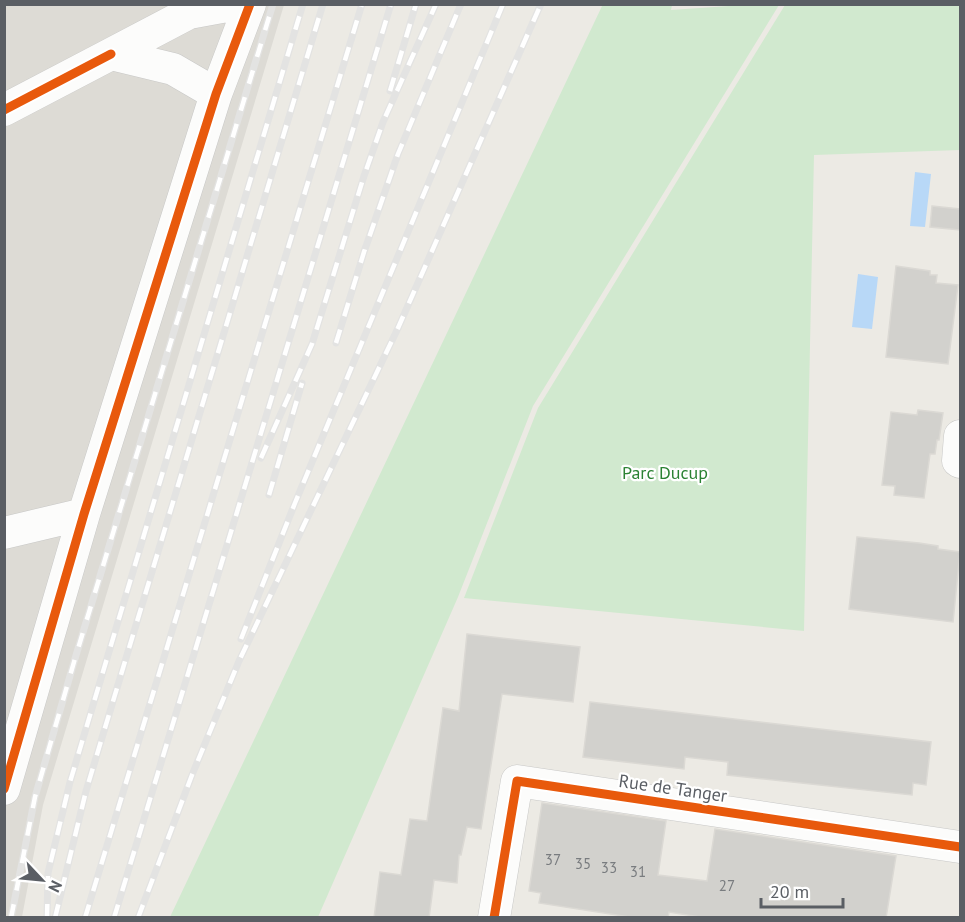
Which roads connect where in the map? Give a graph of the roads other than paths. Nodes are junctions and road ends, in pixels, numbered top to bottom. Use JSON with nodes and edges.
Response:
{"nodes":[{"id":1,"x":238,"y":4,"type":"edge"},
{"id":2,"x":250,"y":4,"type":"edge"},
{"id":3,"x":111,"y":54,"type":"junction"},
{"id":4,"x":216,"y":94,"type":"junction"},
{"id":5,"x":4,"y":110,"type":"edge"},
{"id":6,"x":960,"y":436,"type":"edge"},
{"id":7,"x":960,"y":462,"type":"edge"},
{"id":8,"x":84,"y":514,"type":"junction"},
{"id":9,"x":4,"y":533,"type":"edge"},
{"id":10,"x":4,"y":789,"type":"edge"},
{"id":11,"x":960,"y":847,"type":"edge"},
{"id":12,"x":494,"y":918,"type":"edge"}],
"edges":[{"from":1,"to":3,"type":"street"},
{"from":2,"to":4,"type":"street"},
{"from":3,"to":4,"type":"street"},
{"from":3,"to":5,"type":"street"},
{"from":4,"to":8,"type":"street"},
{"from":6,"to":7,"type":"street"},
{"from":8,"to":9,"type":"street"},
{"from":8,"to":10,"type":"street"},
{"from":11,"to":12,"type":"street","name":"Rue de Tanger"}]}
